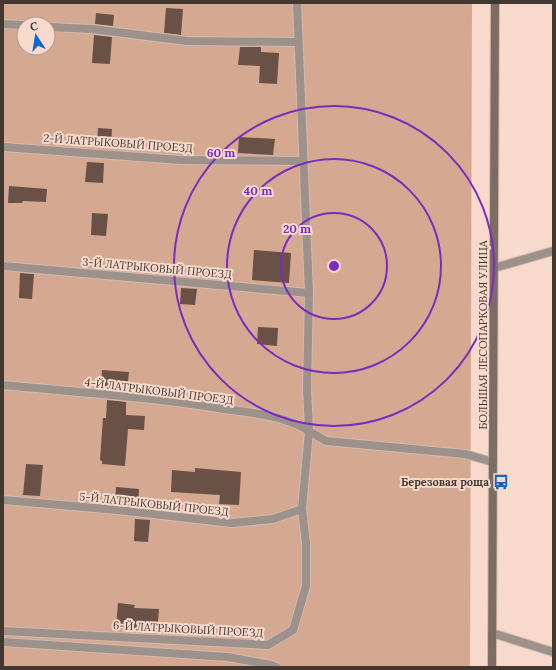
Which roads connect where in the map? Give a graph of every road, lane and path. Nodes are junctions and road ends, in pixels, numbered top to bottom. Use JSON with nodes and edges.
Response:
{"nodes":[{"id":1,"x":297,"y":3,"type":"edge"},
{"id":2,"x":495,"y":3,"type":"edge"},
{"id":3,"x":3,"y":24,"type":"edge"},
{"id":4,"x":16,"y":25,"type":"edge"},
{"id":5,"x":56,"y":27,"type":"edge"},
{"id":6,"x":298,"y":42,"type":"junction"},
{"id":7,"x":3,"y":147,"type":"edge"},
{"id":8,"x":303,"y":161,"type":"junction"},
{"id":9,"x":553,"y":251,"type":"edge"},
{"id":10,"x":3,"y":266,"type":"edge"},
{"id":11,"x":494,"y":268,"type":"junction"},
{"id":12,"x":309,"y":293,"type":"junction"},
{"id":13,"x":3,"y":385,"type":"edge"},
{"id":14,"x":309,"y":431,"type":"junction"},
{"id":15,"x":493,"y":462,"type":"junction"},
{"id":16,"x":3,"y":500,"type":"edge"},
{"id":17,"x":302,"y":509,"type":"junction"},
{"id":18,"x":3,"y":631,"type":"edge"},
{"id":19,"x":492,"y":633,"type":"junction"},
{"id":20,"x":3,"y":642,"type":"edge"},
{"id":21,"x":553,"y":652,"type":"edge"},
{"id":22,"x":273,"y":666,"type":"edge"},
{"id":23,"x":492,"y":667,"type":"edge"}],
"edges":[{"from":1,"to":6,"type":"street","name":"6-Й ЛАТРЫКОВЫЙ ПРОЕЗД"},
{"from":2,"to":11,"type":"main road","name":"БОЛЬШАЯ ЛЕСОПАРКОВАЯ УЛИЦА"},
{"from":3,"to":4,"type":"street"},
{"from":5,"to":6,"type":"street"},
{"from":6,"to":8,"type":"street","name":"6-Й ЛАТРЫКОВЫЙ ПРОЕЗД"},
{"from":7,"to":8,"type":"street","name":"2-Й ЛАТРЫКОВЫЙ ПРОЕЗД"},
{"from":8,"to":12,"type":"street","name":"6-Й ЛАТРЫКОВЫЙ ПРОЕЗД"},
{"from":9,"to":11,"type":"street"},
{"from":10,"to":12,"type":"street","name":"3-Й ЛАТРЫКОВЫЙ ПРОЕЗД"},
{"from":11,"to":15,"type":"main road","name":"БОЛЬШАЯ ЛЕСОПАРКОВАЯ УЛИЦА"},
{"from":12,"to":14,"type":"street","name":"6-Й ЛАТРЫКОВЫЙ ПРОЕЗД"},
{"from":13,"to":14,"type":"street","name":"4-Й ЛАТРЫКОВЫЙ ПРОЕЗД"},
{"from":14,"to":15,"type":"street","name":"4-Й ЛАТРЫКОВЫЙ ПРОЕЗД"},
{"from":14,"to":17,"type":"street","name":"6-Й ЛАТРЫКОВЫЙ ПРОЕЗД"},
{"from":15,"to":19,"type":"main road","name":"БОЛЬШАЯ ЛЕСОПАРКОВАЯ УЛИЦА"},
{"from":16,"to":17,"type":"street","name":"5-Й ЛАТРЫКОВЫЙ ПРОЕЗД"},
{"from":17,"to":18,"type":"street","name":"6-Й ЛАТРЫКОВЫЙ ПРОЕЗД"},
{"from":19,"to":21,"type":"street"},
{"from":19,"to":23,"type":"main road","name":"БОЛЬШАЯ ЛЕСОПАРКОВАЯ УЛИЦА"},
{"from":20,"to":22,"type":"street"}]}
